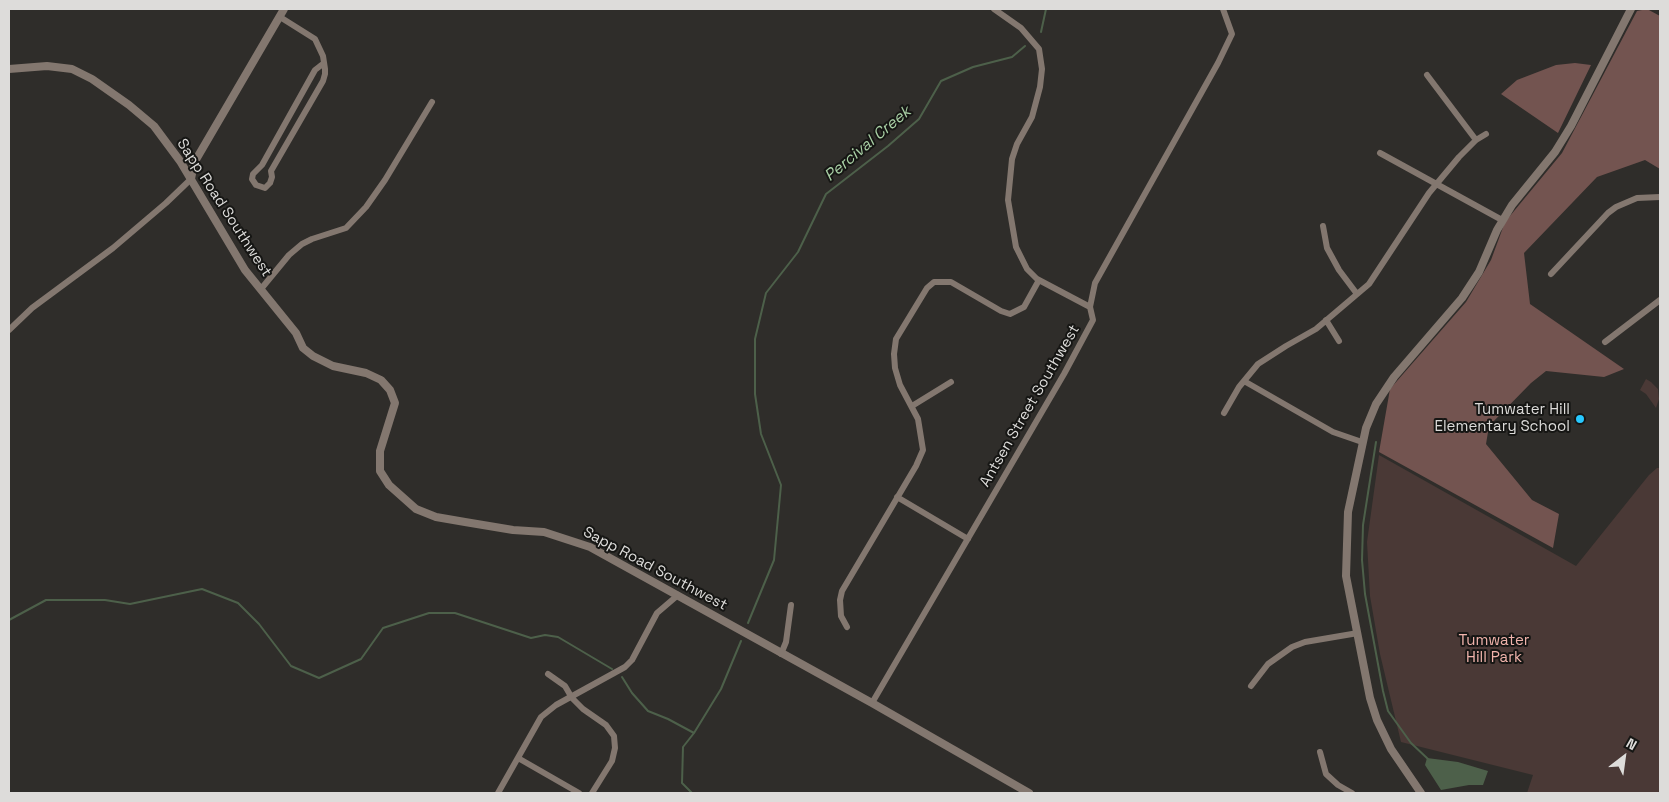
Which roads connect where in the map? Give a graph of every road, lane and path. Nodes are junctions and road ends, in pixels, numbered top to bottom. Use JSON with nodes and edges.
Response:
{"nodes":[{"id":1,"x":284,"y":9,"type":"edge"},
{"id":2,"x":994,"y":9,"type":"edge"},
{"id":3,"x":1223,"y":9,"type":"edge"},
{"id":4,"x":1631,"y":9,"type":"edge"},
{"id":5,"x":280,"y":17,"type":"junction"},
{"id":6,"x":324,"y":63,"type":"junction"},
{"id":7,"x":9,"y":69,"type":"edge"},
{"id":8,"x":1427,"y":75,"type":"dead end"},
{"id":9,"x":432,"y":102,"type":"dead end"},
{"id":10,"x":1486,"y":134,"type":"dead end"},
{"id":11,"x":1476,"y":140,"type":"junction"},
{"id":12,"x":1380,"y":153,"type":"dead end"},
{"id":13,"x":191,"y":179,"type":"junction"},
{"id":14,"x":1437,"y":184,"type":"junction"},
{"id":15,"x":1660,"y":197,"type":"edge"},
{"id":16,"x":1502,"y":220,"type":"junction"},
{"id":17,"x":1323,"y":226,"type":"dead end"},
{"id":18,"x":1551,"y":274,"type":"dead end"},
{"id":19,"x":1039,"y":280,"type":"junction"},
{"id":20,"x":260,"y":289,"type":"junction"},
{"id":21,"x":1357,"y":294,"type":"junction"},
{"id":22,"x":1660,"y":300,"type":"edge"},
{"id":23,"x":1090,"y":307,"type":"junction"},
{"id":24,"x":1326,"y":320,"type":"junction"},
{"id":25,"x":9,"y":330,"type":"edge"},
{"id":26,"x":1340,"y":342,"type":"dead end"},
{"id":27,"x":1605,"y":342,"type":"dead end"},
{"id":28,"x":1244,"y":381,"type":"junction"},
{"id":29,"x":951,"y":382,"type":"dead end"},
{"id":30,"x":912,"y":406,"type":"junction"},
{"id":31,"x":1224,"y":413,"type":"dead end"},
{"id":32,"x":1362,"y":442,"type":"junction"},
{"id":33,"x":897,"y":497,"type":"junction"},
{"id":34,"x":968,"y":539,"type":"junction"},
{"id":35,"x":678,"y":596,"type":"junction"},
{"id":36,"x":791,"y":605,"type":"dead end"},
{"id":37,"x":847,"y":627,"type":"dead end"},
{"id":38,"x":1358,"y":633,"type":"junction"},
{"id":39,"x":781,"y":654,"type":"junction"},
{"id":40,"x":548,"y":674,"type":"dead end"},
{"id":41,"x":1251,"y":686,"type":"dead end"},
{"id":42,"x":572,"y":698,"type":"junction"},
{"id":43,"x":872,"y":703,"type":"junction"},
{"id":44,"x":1320,"y":752,"type":"dead end"},
{"id":45,"x":518,"y":758,"type":"junction"},
{"id":46,"x":498,"y":793,"type":"edge"},
{"id":47,"x":579,"y":793,"type":"edge"},
{"id":48,"x":592,"y":793,"type":"edge"},
{"id":49,"x":1029,"y":793,"type":"edge"},
{"id":50,"x":1352,"y":793,"type":"edge"},
{"id":51,"x":1421,"y":793,"type":"edge"}],
"edges":[{"from":1,"to":5,"type":"street"},
{"from":2,"to":19,"type":"street"},
{"from":3,"to":23,"type":"street","name":"Antsen Street Southwest"},
{"from":4,"to":16,"type":"street"},
{"from":5,"to":6,"type":"street"},
{"from":5,"to":13,"type":"street"},
{"from":6,"to":6,"type":"street"},
{"from":7,"to":13,"type":"street","name":"Sapp Road Southwest"},
{"from":8,"to":11,"type":"street"},
{"from":9,"to":20,"type":"street"},
{"from":10,"to":11,"type":"street"},
{"from":11,"to":14,"type":"street"},
{"from":12,"to":14,"type":"street"},
{"from":13,"to":20,"type":"street","name":"Sapp Road Southwest"},
{"from":13,"to":25,"type":"street"},
{"from":14,"to":16,"type":"street"},
{"from":14,"to":21,"type":"street"},
{"from":15,"to":18,"type":"street"},
{"from":16,"to":32,"type":"street"},
{"from":17,"to":21,"type":"street"},
{"from":19,"to":23,"type":"street"},
{"from":19,"to":30,"type":"street"},
{"from":20,"to":35,"type":"street","name":"Sapp Road Southwest"},
{"from":21,"to":24,"type":"street"},
{"from":22,"to":27,"type":"street"},
{"from":23,"to":34,"type":"street","name":"Antsen Street Southwest"},
{"from":24,"to":26,"type":"street"},
{"from":24,"to":28,"type":"street"},
{"from":28,"to":31,"type":"street"},
{"from":28,"to":32,"type":"street"},
{"from":29,"to":30,"type":"street"},
{"from":30,"to":33,"type":"street"},
{"from":32,"to":38,"type":"street"},
{"from":33,"to":34,"type":"street"},
{"from":33,"to":37,"type":"street"},
{"from":34,"to":43,"type":"street","name":"Antsen Street Southwest"},
{"from":35,"to":39,"type":"street","name":"Sapp Road Southwest"},
{"from":35,"to":42,"type":"street"},
{"from":36,"to":39,"type":"street"},
{"from":38,"to":41,"type":"street"},
{"from":38,"to":51,"type":"street"},
{"from":39,"to":43,"type":"street","name":"Sapp Road Southwest"},
{"from":40,"to":42,"type":"street"},
{"from":42,"to":45,"type":"street"},
{"from":42,"to":48,"type":"street"},
{"from":43,"to":49,"type":"street","name":"Sapp Road Southwest"},
{"from":44,"to":50,"type":"street"},
{"from":45,"to":46,"type":"street"},
{"from":45,"to":47,"type":"street"}]}
